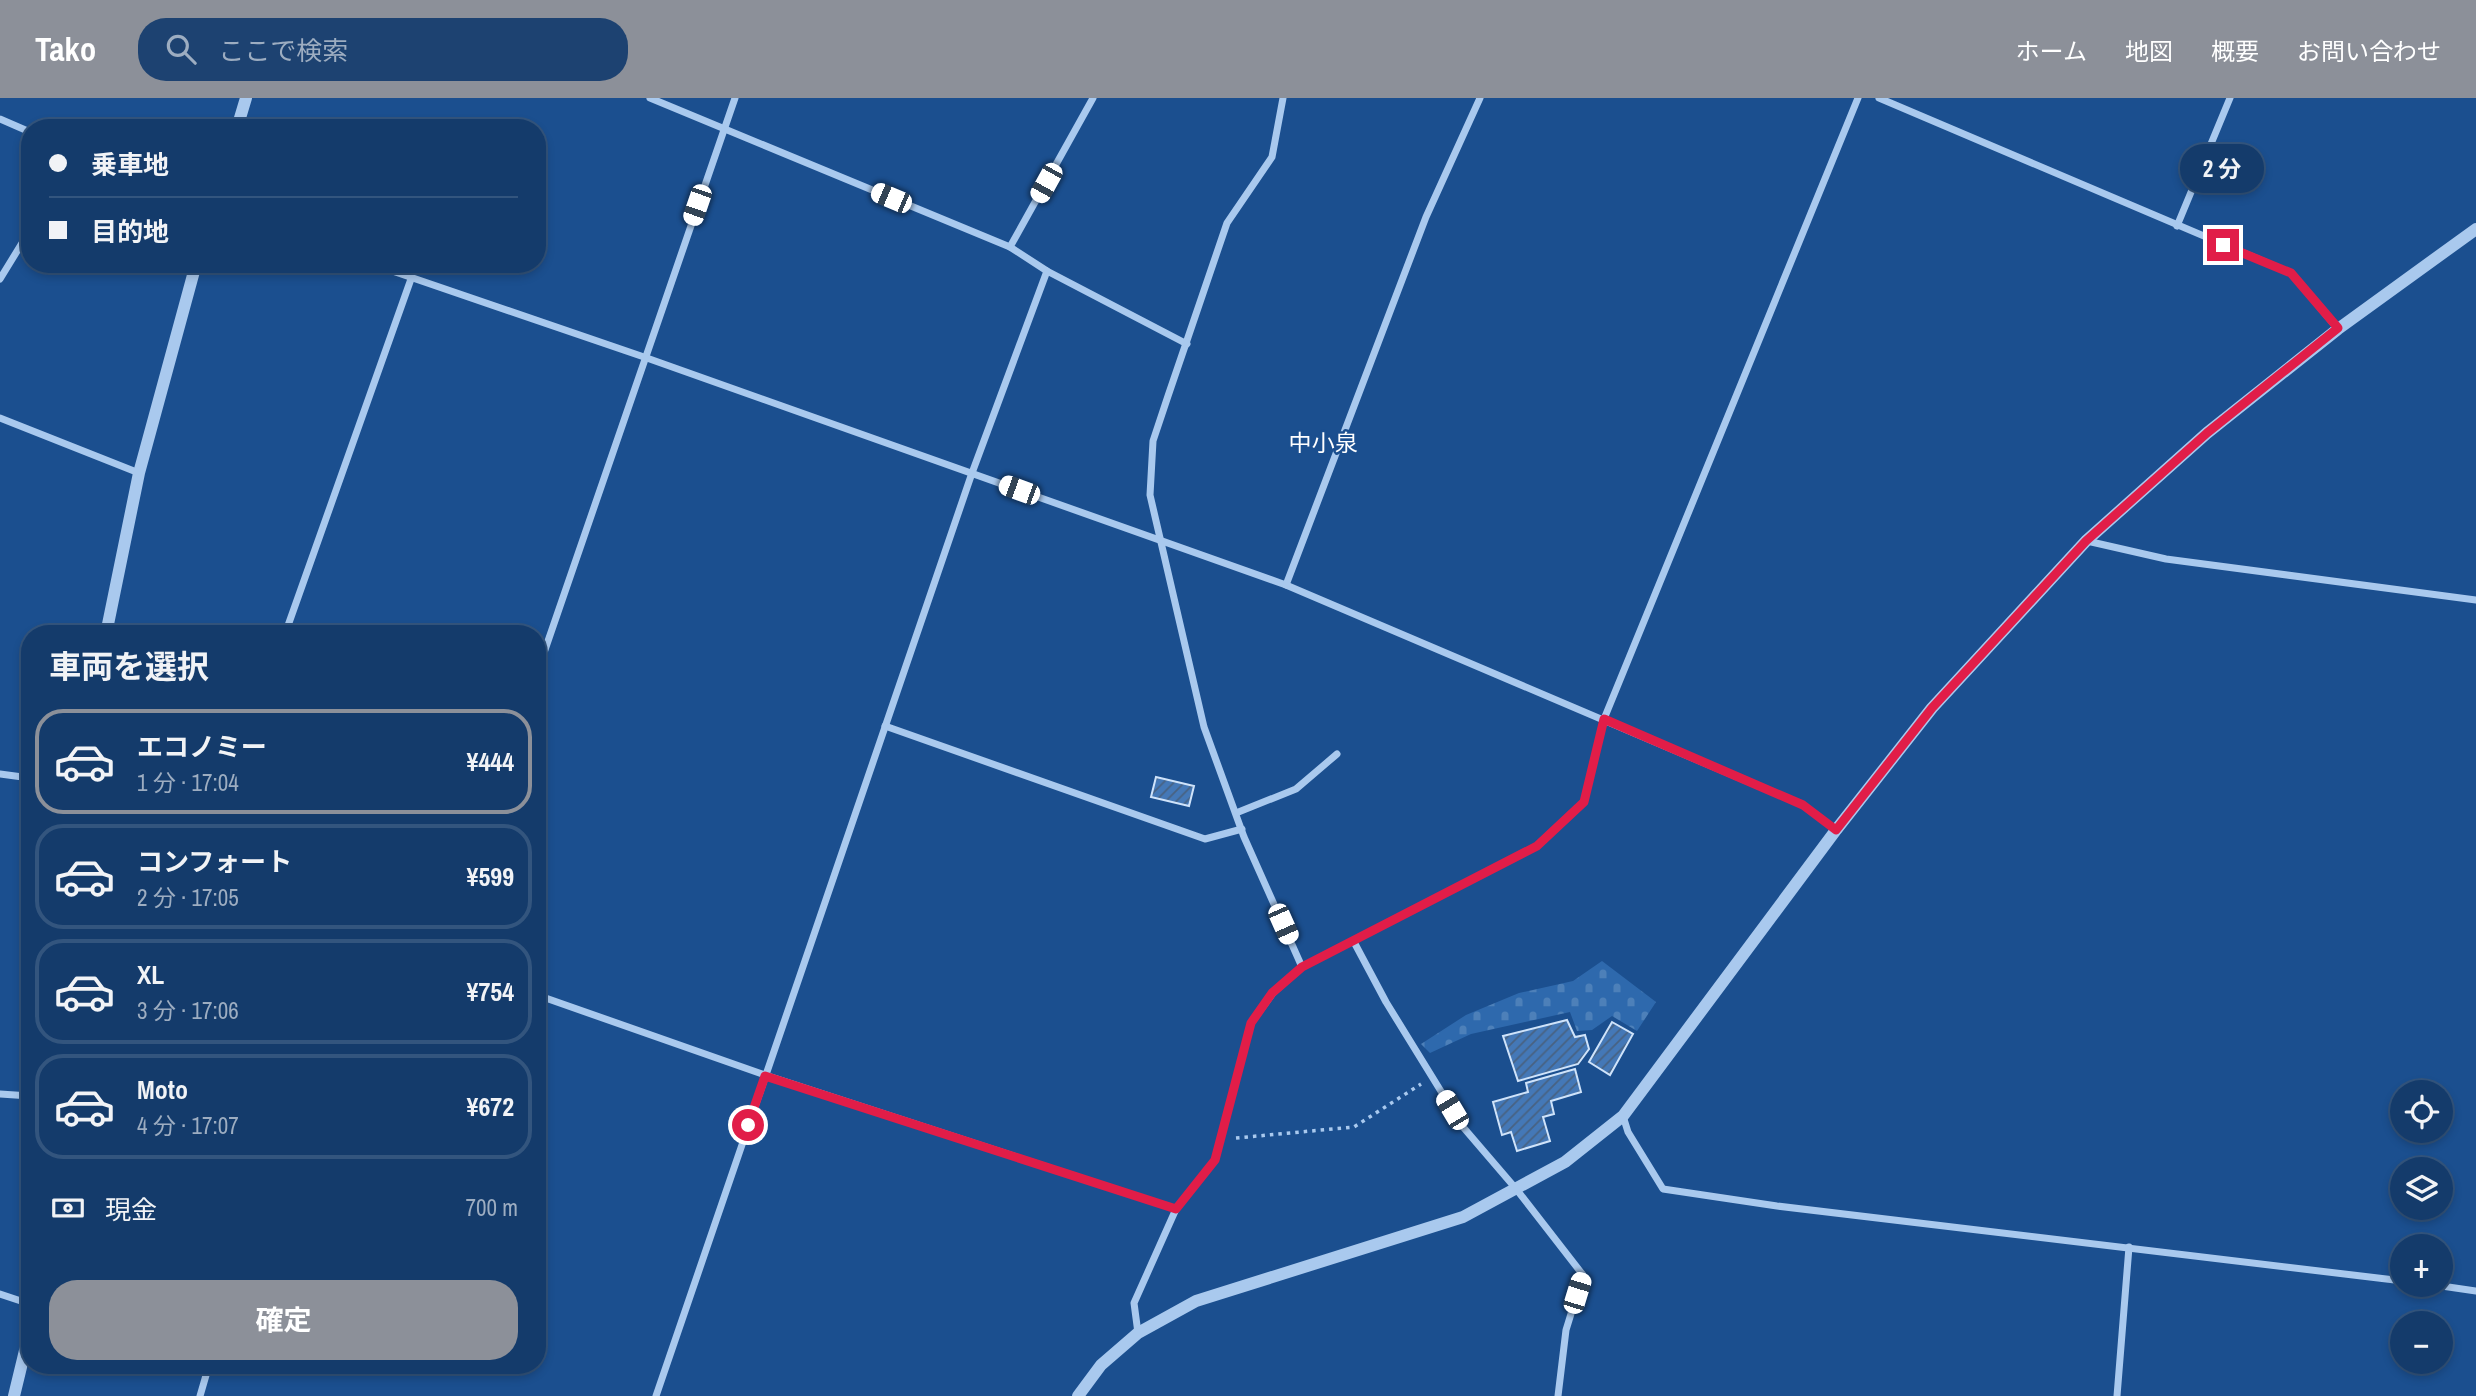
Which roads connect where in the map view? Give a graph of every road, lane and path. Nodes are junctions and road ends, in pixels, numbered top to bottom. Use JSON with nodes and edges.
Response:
{"nodes":[{"id":1,"x":246,"y":98,"type":"edge"},
{"id":2,"x":650,"y":98,"type":"edge"},
{"id":3,"x":735,"y":98,"type":"edge"},
{"id":4,"x":1093,"y":98,"type":"edge"},
{"id":5,"x":1283,"y":98,"type":"edge"},
{"id":6,"x":1480,"y":98,"type":"edge"},
{"id":7,"x":1858,"y":98,"type":"edge"},
{"id":8,"x":1879,"y":98,"type":"edge"},
{"id":9,"x":2231,"y":98,"type":"edge"},
{"id":10,"x":0,"y":118,"type":"edge"},
{"id":11,"x":240,"y":119,"type":"edge"},
{"id":12,"x":21,"y":128,"type":"edge"},
{"id":13,"x":723,"y":129,"type":"junction"},
{"id":14,"x":2177,"y":226,"type":"junction"},
{"id":15,"x":2476,"y":229,"type":"edge"},
{"id":16,"x":21,"y":245,"type":"edge"},
{"id":17,"x":1010,"y":247,"type":"junction"},
{"id":18,"x":1047,"y":271,"type":"junction"},
{"id":19,"x":194,"y":273,"type":"edge"},
{"id":20,"x":397,"y":273,"type":"edge"},
{"id":21,"x":411,"y":278,"type":"junction"},
{"id":22,"x":0,"y":279,"type":"edge"},
{"id":23,"x":2338,"y":328,"type":"junction"},
{"id":24,"x":1187,"y":344,"type":"junction"},
{"id":25,"x":644,"y":356,"type":"junction"},
{"id":26,"x":0,"y":418,"type":"edge"},
{"id":27,"x":139,"y":473,"type":"junction"},
{"id":28,"x":972,"y":473,"type":"junction"},
{"id":29,"x":1160,"y":541,"type":"junction"},
{"id":30,"x":2086,"y":541,"type":"junction"},
{"id":31,"x":1286,"y":585,"type":"junction"},
{"id":32,"x":2476,"y":600,"type":"edge"},
{"id":33,"x":108,"y":625,"type":"edge"},
{"id":34,"x":288,"y":625,"type":"edge"},
{"id":35,"x":546,"y":646,"type":"edge"},
{"id":36,"x":1604,"y":719,"type":"junction"},
{"id":37,"x":885,"y":726,"type":"junction"},
{"id":38,"x":1337,"y":754,"type":"dead end"},
{"id":39,"x":0,"y":774,"type":"edge"},
{"id":40,"x":21,"y":777,"type":"edge"},
{"id":41,"x":1236,"y":813,"type":"junction"},
{"id":42,"x":1242,"y":830,"type":"junction"},
{"id":43,"x":1836,"y":830,"type":"junction"},
{"id":44,"x":1354,"y":942,"type":"junction"},
{"id":45,"x":1302,"y":967,"type":"junction"},
{"id":46,"x":546,"y":998,"type":"edge"},
{"id":47,"x":765,"y":1076,"type":"junction"},
{"id":48,"x":1432,"y":1077,"type":"junction"},
{"id":49,"x":0,"y":1094,"type":"edge"},
{"id":50,"x":21,"y":1095,"type":"edge"},
{"id":51,"x":1623,"y":1116,"type":"junction"},
{"id":52,"x":1220,"y":1139,"type":"junction"},
{"id":53,"x":1517,"y":1190,"type":"junction"},
{"id":54,"x":1176,"y":1209,"type":"junction"},
{"id":55,"x":2129,"y":1247,"type":"junction"},
{"id":56,"x":2390,"y":1279,"type":"edge"},
{"id":57,"x":2453,"y":1288,"type":"edge"},
{"id":58,"x":2476,"y":1291,"type":"edge"},
{"id":59,"x":0,"y":1294,"type":"edge"},
{"id":60,"x":21,"y":1301,"type":"edge"},
{"id":61,"x":1138,"y":1333,"type":"junction"},
{"id":62,"x":21,"y":1367,"type":"edge"},
{"id":63,"x":206,"y":1374,"type":"edge"},
{"id":64,"x":14,"y":1396,"type":"edge"},
{"id":65,"x":200,"y":1396,"type":"edge"},
{"id":66,"x":656,"y":1396,"type":"edge"},
{"id":67,"x":1078,"y":1396,"type":"edge"},
{"id":68,"x":1558,"y":1396,"type":"edge"},
{"id":69,"x":2117,"y":1396,"type":"edge"}],
"edges":[{"from":1,"to":11,"type":"street"},
{"from":2,"to":13,"type":"street"},
{"from":3,"to":13,"type":"street"},
{"from":4,"to":17,"type":"street"},
{"from":5,"to":24,"type":"street"},
{"from":6,"to":31,"type":"street"},
{"from":7,"to":36,"type":"street"},
{"from":8,"to":14,"type":"street"},
{"from":9,"to":14,"type":"street"},
{"from":10,"to":12,"type":"street"},
{"from":13,"to":17,"type":"street"},
{"from":13,"to":25,"type":"street"},
{"from":14,"to":23,"type":"street"},
{"from":15,"to":23,"type":"street"},
{"from":16,"to":22,"type":"street"},
{"from":17,"to":18,"type":"street"},
{"from":18,"to":24,"type":"street"},
{"from":18,"to":28,"type":"street"},
{"from":19,"to":27,"type":"street"},
{"from":20,"to":21,"type":"street"},
{"from":21,"to":25,"type":"street"},
{"from":21,"to":34,"type":"street"},
{"from":23,"to":30,"type":"street"},
{"from":24,"to":29,"type":"street"},
{"from":25,"to":28,"type":"street"},
{"from":25,"to":35,"type":"street"},
{"from":26,"to":27,"type":"street"},
{"from":27,"to":33,"type":"street"},
{"from":28,"to":29,"type":"street"},
{"from":28,"to":37,"type":"street"},
{"from":29,"to":31,"type":"street"},
{"from":29,"to":41,"type":"street"},
{"from":30,"to":32,"type":"street"},
{"from":30,"to":43,"type":"street"},
{"from":31,"to":36,"type":"street"},
{"from":36,"to":43,"type":"street"},
{"from":36,"to":44,"type":"street"},
{"from":37,"to":42,"type":"street"},
{"from":37,"to":47,"type":"street"},
{"from":38,"to":41,"type":"street"},
{"from":39,"to":40,"type":"street"},
{"from":41,"to":42,"type":"street"},
{"from":42,"to":45,"type":"street"},
{"from":43,"to":51,"type":"street"},
{"from":44,"to":45,"type":"street"},
{"from":44,"to":48,"type":"street"},
{"from":45,"to":52,"type":"street"},
{"from":46,"to":47,"type":"street"},
{"from":47,"to":54,"type":"street"},
{"from":47,"to":66,"type":"street"},
{"from":48,"to":52,"type":"path"},
{"from":48,"to":53,"type":"street"},
{"from":49,"to":50,"type":"street"},
{"from":51,"to":53,"type":"street"},
{"from":51,"to":55,"type":"street"},
{"from":52,"to":54,"type":"street"},
{"from":53,"to":61,"type":"street"},
{"from":53,"to":68,"type":"street"},
{"from":54,"to":61,"type":"street"},
{"from":55,"to":56,"type":"street"},
{"from":55,"to":69,"type":"street"},
{"from":57,"to":58,"type":"street"},
{"from":59,"to":60,"type":"street"},
{"from":61,"to":67,"type":"street"},
{"from":62,"to":64,"type":"street"},
{"from":63,"to":65,"type":"street"}]}
